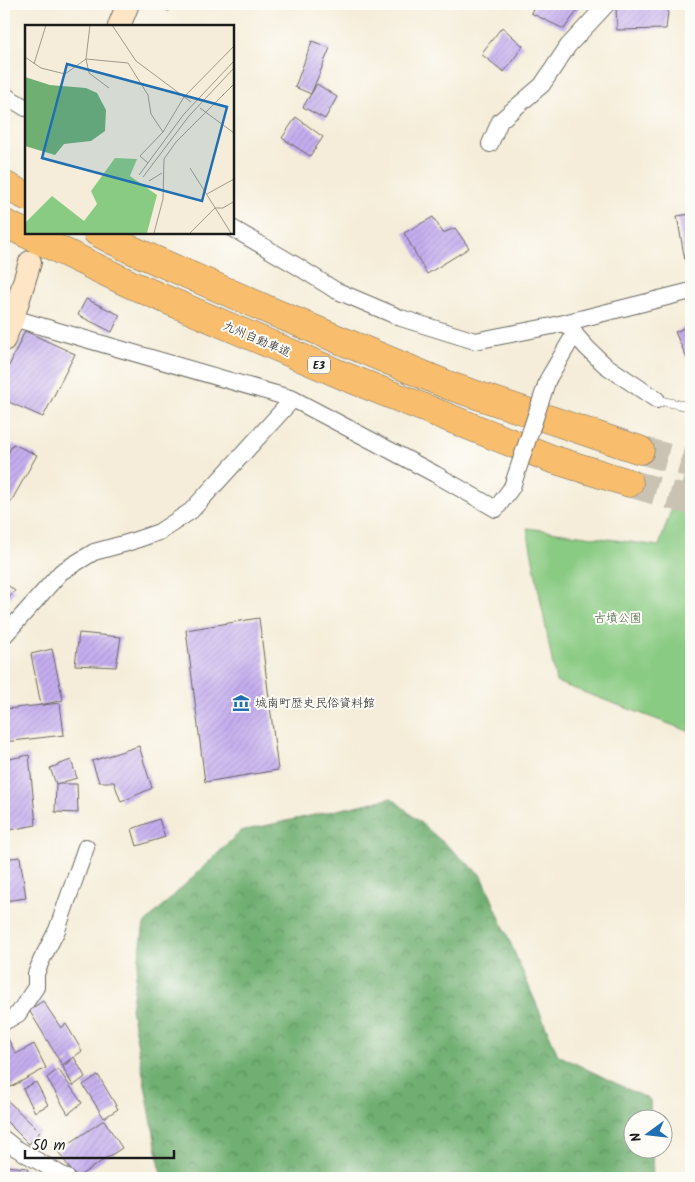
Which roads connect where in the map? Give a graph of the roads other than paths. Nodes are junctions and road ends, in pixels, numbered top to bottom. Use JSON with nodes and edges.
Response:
{"nodes":[{"id":1,"x":128,"y":4,"type":"edge"},
{"id":2,"x":607,"y":4,"type":"edge"},
{"id":3,"x":119,"y":25,"type":"edge"},
{"id":4,"x":4,"y":95,"type":"edge"},
{"id":5,"x":25,"y":107,"type":"edge"},
{"id":6,"x":490,"y":144,"type":"dead end"},
{"id":7,"x":4,"y":185,"type":"edge"},
{"id":8,"x":25,"y":196,"type":"edge"},
{"id":9,"x":234,"y":229,"type":"edge"},
{"id":10,"x":8,"y":231,"type":"edge"},
{"id":11,"x":101,"y":234,"type":"edge"},
{"id":12,"x":30,"y":262,"type":"dead end"},
{"id":13,"x":691,"y":291,"type":"edge"},
{"id":14,"x":8,"y":315,"type":"edge"},
{"id":15,"x":570,"y":328,"type":"junction"},
{"id":16,"x":4,"y":340,"type":"edge"},
{"id":17,"x":292,"y":399,"type":"junction"},
{"id":18,"x":657,"y":400,"type":"joint"},
{"id":19,"x":691,"y":407,"type":"edge"},
{"id":20,"x":640,"y":450,"type":"tunnel mouth"},
{"id":21,"x":628,"y":483,"type":"tunnel mouth"},
{"id":22,"x":4,"y":636,"type":"edge"},
{"id":23,"x":86,"y":847,"type":"dead end"},
{"id":24,"x":4,"y":1022,"type":"edge"},
{"id":25,"x":4,"y":1139,"type":"edge"},
{"id":26,"x":68,"y":1178,"type":"edge"}],
"edges":[{"from":1,"to":3,"type":"street"},
{"from":2,"to":6,"type":"street"},
{"from":4,"to":5,"type":"street"},
{"from":7,"to":8,"type":"highway"},
{"from":9,"to":15,"type":"street"},
{"from":10,"to":21,"type":"highway","name":"九州自動車道","number":"E3"},
{"from":11,"to":20,"type":"highway"},
{"from":12,"to":14,"type":"street"},
{"from":13,"to":15,"type":"street"},
{"from":14,"to":16,"type":"street"},
{"from":14,"to":17,"type":"street"},
{"from":15,"to":17,"type":"street","bridge":true},
{"from":15,"to":18,"type":"street"},
{"from":17,"to":22,"type":"street"},
{"from":18,"to":19,"type":"lane"},
{"from":23,"to":24,"type":"street"},
{"from":25,"to":26,"type":"street"}]}
